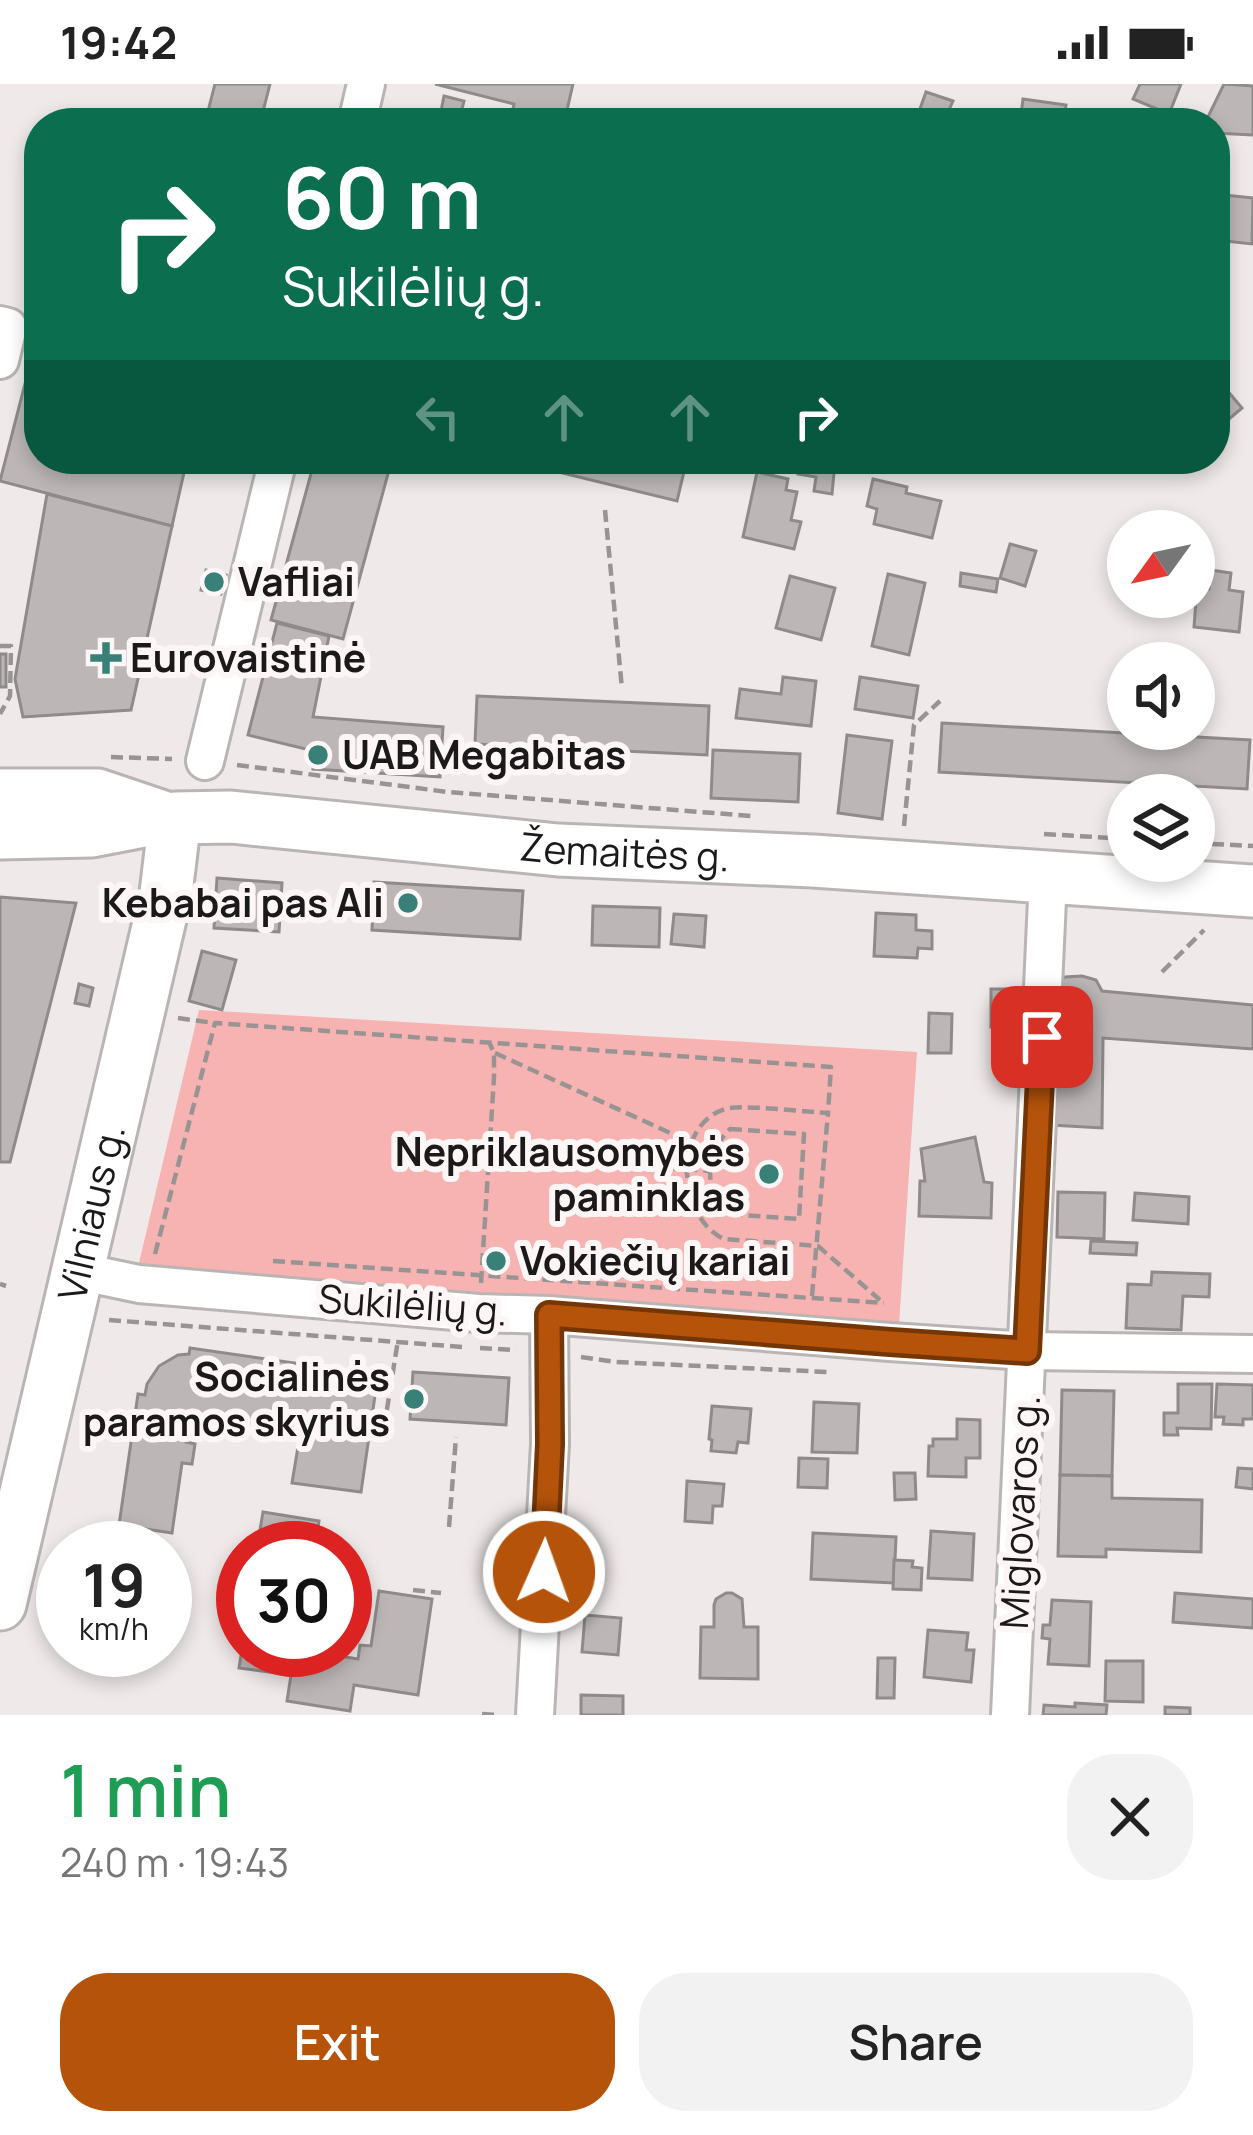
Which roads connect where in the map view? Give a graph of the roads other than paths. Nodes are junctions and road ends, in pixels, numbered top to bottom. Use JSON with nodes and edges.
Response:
{"nodes":[{"id":1,"x":0,"y":325,"type":"edge"},
{"id":2,"x":0,"y":360,"type":"edge"},
{"id":3,"x":275,"y":474,"type":"edge"},
{"id":4,"x":221,"y":763,"type":"road end"},
{"id":5,"x":0,"y":792,"type":"edge"},
{"id":6,"x":176,"y":818,"type":"junction"},
{"id":7,"x":0,"y":836,"type":"edge"},
{"id":8,"x":1043,"y":855,"type":"junction"},
{"id":9,"x":1235,"y":904,"type":"edge"},
{"id":10,"x":77,"y":1271,"type":"junction"},
{"id":11,"x":549,"y":1315,"type":"junction"},
{"id":12,"x":1027,"y":1351,"type":"junction"},
{"id":13,"x":1253,"y":1354,"type":"edge"},
{"id":14,"x":0,"y":1604,"type":"edge"},
{"id":15,"x":535,"y":1715,"type":"edge"},
{"id":16,"x":1010,"y":1715,"type":"edge"}],
"edges":[{"from":1,"to":2,"type":"street"},
{"from":3,"to":4,"type":"street"},
{"from":5,"to":6,"type":"main road","name":"Žemaitės g."},
{"from":6,"to":7,"type":"main road"},
{"from":6,"to":8,"type":"highway","name":"Žemaitės g."},
{"from":6,"to":10,"type":"highway","name":"Vilniaus g."},
{"from":8,"to":9,"type":"highway","name":"Žemaitės g."},
{"from":8,"to":12,"type":"street","name":"Miglovaros g."},
{"from":10,"to":11,"type":"street","name":"Sukilėlių g."},
{"from":10,"to":14,"type":"highway","name":"Vilniaus g."},
{"from":11,"to":12,"type":"street","name":"Sukilėlių g."},
{"from":11,"to":15,"type":"street"},
{"from":12,"to":13,"type":"street","name":"Sukilėlių g."},
{"from":12,"to":16,"type":"street","name":"Miglovaros g."}]}
